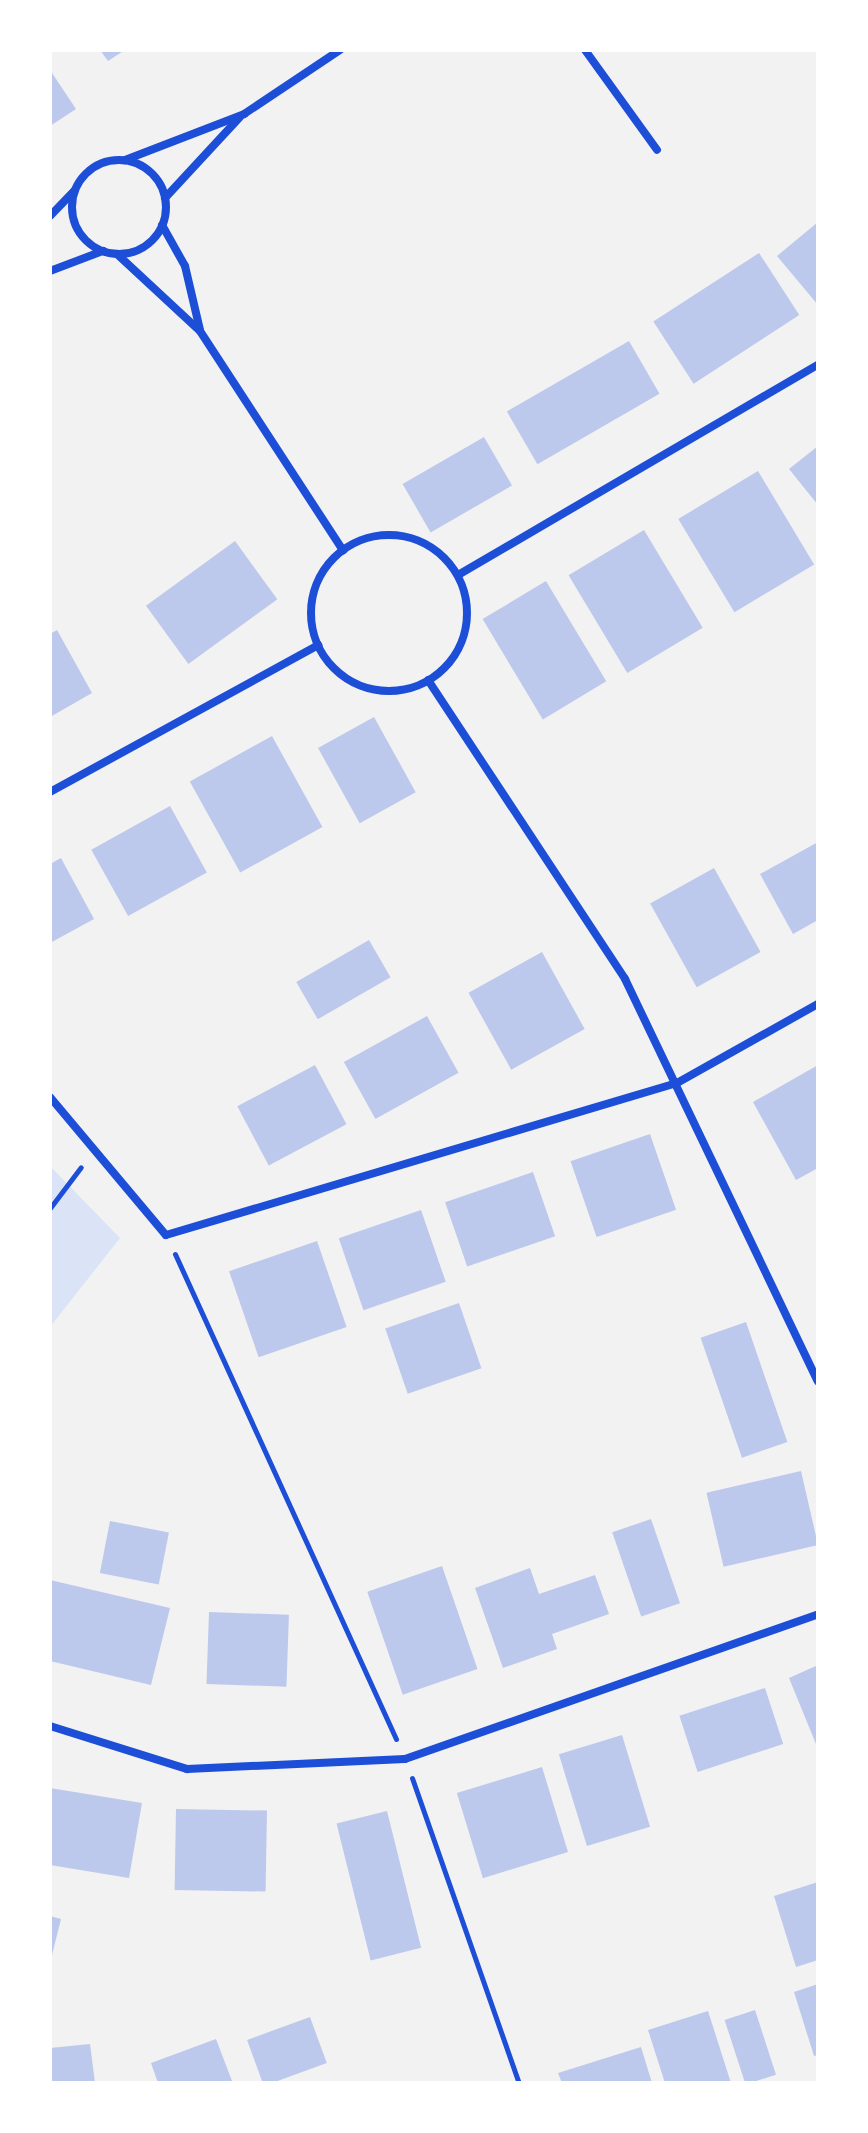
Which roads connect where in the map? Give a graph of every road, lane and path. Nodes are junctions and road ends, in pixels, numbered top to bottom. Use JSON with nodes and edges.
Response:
{"nodes":[{"id":1,"x":340,"y":50,"type":"edge"},
{"id":2,"x":585,"y":50,"type":"edge"},
{"id":3,"x":244,"y":114,"type":"junction"},
{"id":4,"x":657,"y":150,"type":"dead end"},
{"id":5,"x":125,"y":160,"type":"junction"},
{"id":6,"x":75,"y":190,"type":"junction"},
{"id":7,"x":165,"y":198,"type":"junction"},
{"id":8,"x":50,"y":216,"type":"edge"},
{"id":9,"x":162,"y":225,"type":"junction"},
{"id":10,"x":103,"y":251,"type":"junction"},
{"id":11,"x":117,"y":254,"type":"junction"},
{"id":12,"x":50,"y":271,"type":"edge"},
{"id":13,"x":200,"y":331,"type":"junction"},
{"id":14,"x":818,"y":365,"type":"edge"},
{"id":15,"x":343,"y":550,"type":"junction"},
{"id":16,"x":458,"y":575,"type":"junction"},
{"id":17,"x":318,"y":645,"type":"junction"},
{"id":18,"x":428,"y":680,"type":"junction"},
{"id":19,"x":50,"y":792,"type":"edge"},
{"id":20,"x":818,"y":1004,"type":"edge"},
{"id":21,"x":677,"y":1083,"type":"junction"},
{"id":22,"x":50,"y":1097,"type":"edge"},
{"id":23,"x":91,"y":1153,"type":"junction"},
{"id":24,"x":50,"y":1208,"type":"edge"},
{"id":25,"x":166,"y":1235,"type":"junction"},
{"id":26,"x":818,"y":1381,"type":"edge"},
{"id":27,"x":818,"y":1614,"type":"edge"},
{"id":28,"x":50,"y":1726,"type":"edge"},
{"id":29,"x":405,"y":1759,"type":"junction"},
{"id":30,"x":519,"y":2083,"type":"edge"}],
"edges":[{"from":1,"to":3,"type":"street"},
{"from":2,"to":4,"type":"street"},
{"from":3,"to":5,"type":"street"},
{"from":3,"to":7,"type":"street"},
{"from":5,"to":6,"type":"street"},
{"from":5,"to":7,"type":"street"},
{"from":6,"to":8,"type":"street"},
{"from":6,"to":10,"type":"street"},
{"from":7,"to":9,"type":"street"},
{"from":9,"to":11,"type":"street"},
{"from":9,"to":13,"type":"street"},
{"from":10,"to":11,"type":"street"},
{"from":10,"to":12,"type":"street"},
{"from":11,"to":13,"type":"street"},
{"from":13,"to":15,"type":"street"},
{"from":14,"to":16,"type":"street"},
{"from":15,"to":16,"type":"street"},
{"from":15,"to":17,"type":"street"},
{"from":16,"to":18,"type":"street"},
{"from":17,"to":18,"type":"street"},
{"from":17,"to":19,"type":"street"},
{"from":18,"to":21,"type":"street"},
{"from":20,"to":21,"type":"street"},
{"from":21,"to":25,"type":"street"},
{"from":21,"to":26,"type":"street"},
{"from":22,"to":23,"type":"street"},
{"from":23,"to":24,"type":"path"},
{"from":23,"to":25,"type":"street"},
{"from":25,"to":29,"type":"path"},
{"from":27,"to":29,"type":"street"},
{"from":28,"to":29,"type":"street"},
{"from":29,"to":30,"type":"path"}]}
